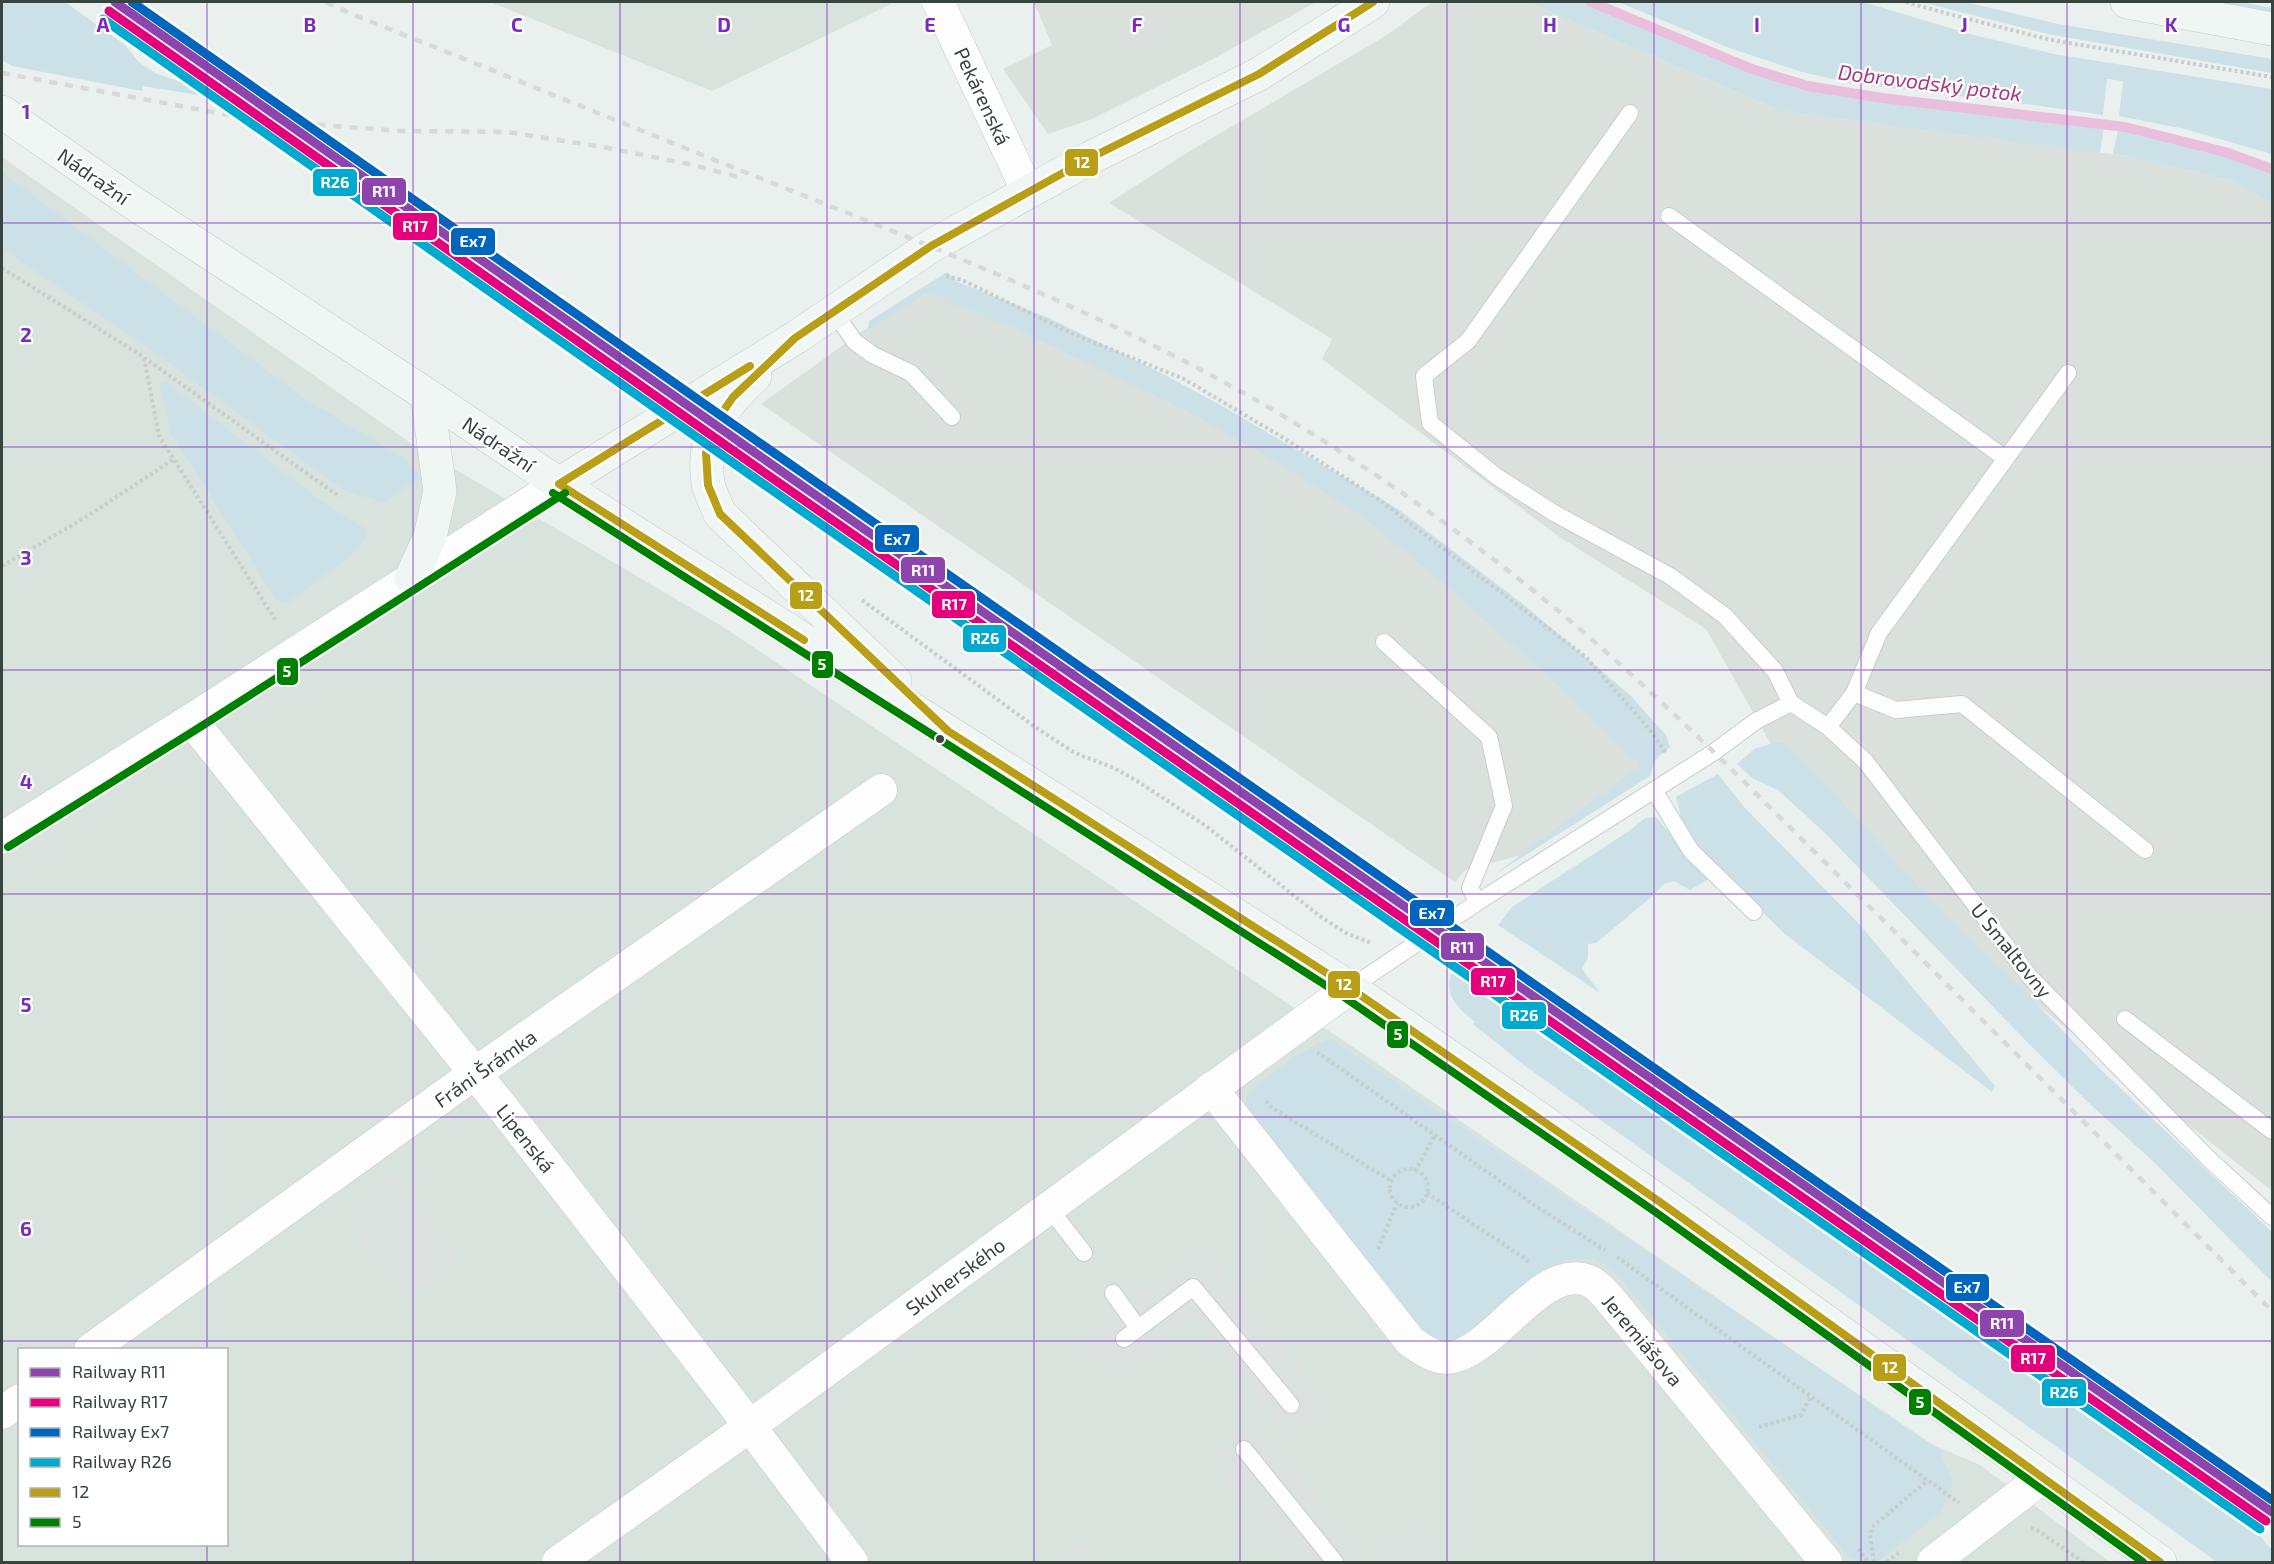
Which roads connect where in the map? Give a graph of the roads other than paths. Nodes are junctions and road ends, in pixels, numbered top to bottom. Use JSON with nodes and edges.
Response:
{"nodes":[{"id":1,"x":938,"y":2,"type":"edge"},
{"id":2,"x":1373,"y":2,"type":"edge"},
{"id":3,"x":2127,"y":2,"type":"edge"},
{"id":4,"x":2272,"y":29,"type":"edge"},
{"id":5,"x":2,"y":112,"type":"edge"},
{"id":6,"x":1630,"y":113,"type":"dead end"},
{"id":7,"x":1028,"y":192,"type":"junction"},
{"id":8,"x":1670,"y":216,"type":"dead end"},
{"id":9,"x":834,"y":312,"type":"junction"},
{"id":10,"x":795,"y":338,"type":"junction"},
{"id":11,"x":2068,"y":373,"type":"dead end"},
{"id":12,"x":428,"y":395,"type":"junction"},
{"id":13,"x":952,"y":417,"type":"dead end"},
{"id":14,"x":2006,"y":458,"type":"junction"},
{"id":15,"x":559,"y":484,"type":"junction"},
{"id":16,"x":411,"y":578,"type":"junction"},
{"id":17,"x":1384,"y":642,"type":"dead end"},
{"id":18,"x":1854,"y":693,"type":"junction"},
{"id":19,"x":1791,"y":703,"type":"junction"},
{"id":20,"x":191,"y":720,"type":"junction"},
{"id":21,"x":1828,"y":727,"type":"junction"},
{"id":22,"x":948,"y":731,"type":"junction"},
{"id":23,"x":881,"y":789,"type":"dead end"},
{"id":24,"x":1654,"y":790,"type":"junction"},
{"id":25,"x":2,"y":838,"type":"edge"},
{"id":26,"x":2145,"y":850,"type":"dead end"},
{"id":27,"x":1479,"y":902,"type":"junction"},
{"id":28,"x":1754,"y":912,"type":"dead end"},
{"id":29,"x":1350,"y":988,"type":"junction"},
{"id":30,"x":2125,"y":1019,"type":"dead end"},
{"id":31,"x":474,"y":1074,"type":"junction"},
{"id":32,"x":1211,"y":1088,"type":"junction"},
{"id":33,"x":2272,"y":1131,"type":"edge"},
{"id":34,"x":1049,"y":1208,"type":"junction"},
{"id":35,"x":2272,"y":1217,"type":"edge"},
{"id":36,"x":1084,"y":1253,"type":"dead end"},
{"id":37,"x":1113,"y":1293,"type":"dead end"},
{"id":38,"x":1138,"y":1329,"type":"junction"},
{"id":39,"x":1124,"y":1339,"type":"dead end"},
{"id":40,"x":93,"y":1348,"type":"edge"},
{"id":41,"x":18,"y":1401,"type":"edge"},
{"id":42,"x":1291,"y":1405,"type":"dead end"},
{"id":43,"x":2,"y":1413,"type":"edge"},
{"id":44,"x":749,"y":1426,"type":"junction"},
{"id":45,"x":1244,"y":1449,"type":"dead end"},
{"id":46,"x":2043,"y":1477,"type":"junction"},
{"id":47,"x":558,"y":1563,"type":"edge"},
{"id":48,"x":852,"y":1563,"type":"edge"},
{"id":49,"x":1335,"y":1563,"type":"edge"},
{"id":50,"x":1826,"y":1563,"type":"edge"},
{"id":51,"x":1933,"y":1563,"type":"edge"},
{"id":52,"x":2160,"y":1563,"type":"edge"}],
"edges":[{"from":1,"to":7,"type":"street","name":"Pekárenská"},
{"from":2,"to":7,"type":"main road"},
{"from":3,"to":4,"type":"main road"},
{"from":5,"to":12,"type":"main road","name":"Nádražní"},
{"from":6,"to":19,"type":"lane"},
{"from":7,"to":9,"type":"main road"},
{"from":8,"to":14,"type":"lane"},
{"from":9,"to":10,"type":"main road"},
{"from":9,"to":13,"type":"lane"},
{"from":10,"to":15,"type":"main road"},
{"from":10,"to":22,"type":"main road"},
{"from":11,"to":14,"type":"lane"},
{"from":12,"to":15,"type":"main road","name":"Nádražní"},
{"from":12,"to":16,"type":"main road"},
{"from":14,"to":18,"type":"lane"},
{"from":15,"to":16,"type":"street"},
{"from":15,"to":22,"type":"main road","name":"Nádražní"},
{"from":16,"to":20,"type":"street"},
{"from":17,"to":27,"type":"lane"},
{"from":18,"to":21,"type":"lane"},
{"from":18,"to":26,"type":"lane"},
{"from":19,"to":21,"type":"lane","name":"U Smaltovny"},
{"from":19,"to":24,"type":"lane"},
{"from":20,"to":25,"type":"street"},
{"from":20,"to":31,"type":"street","name":"Lipenská"},
{"from":21,"to":35,"type":"lane","name":"U Smaltovny"},
{"from":22,"to":29,"type":"main road","name":"Nádražní"},
{"from":23,"to":31,"type":"street","name":"Fráni Šrámka"},
{"from":24,"to":27,"type":"lane"},
{"from":24,"to":28,"type":"lane"},
{"from":27,"to":29,"type":"lane"},
{"from":29,"to":32,"type":"street","name":"Skuherského"},
{"from":29,"to":46,"type":"main road","name":"Nádražní"},
{"from":30,"to":33,"type":"lane"},
{"from":31,"to":40,"type":"street","name":"Fráni Šrámka"},
{"from":31,"to":44,"type":"street","name":"Lipenská"},
{"from":32,"to":34,"type":"street","name":"Skuherského"},
{"from":32,"to":50,"type":"street","name":"Jeremiášova"},
{"from":34,"to":36,"type":"lane"},
{"from":34,"to":44,"type":"street","name":"Skuherského"},
{"from":37,"to":38,"type":"lane"},
{"from":38,"to":39,"type":"lane"},
{"from":38,"to":42,"type":"lane"},
{"from":41,"to":43,"type":"street"},
{"from":44,"to":47,"type":"street","name":"Skuherského"},
{"from":44,"to":48,"type":"street","name":"Lipenská"},
{"from":45,"to":49,"type":"lane"},
{"from":46,"to":51,"type":"street"},
{"from":46,"to":52,"type":"main road","name":"Nádražní"}]}
